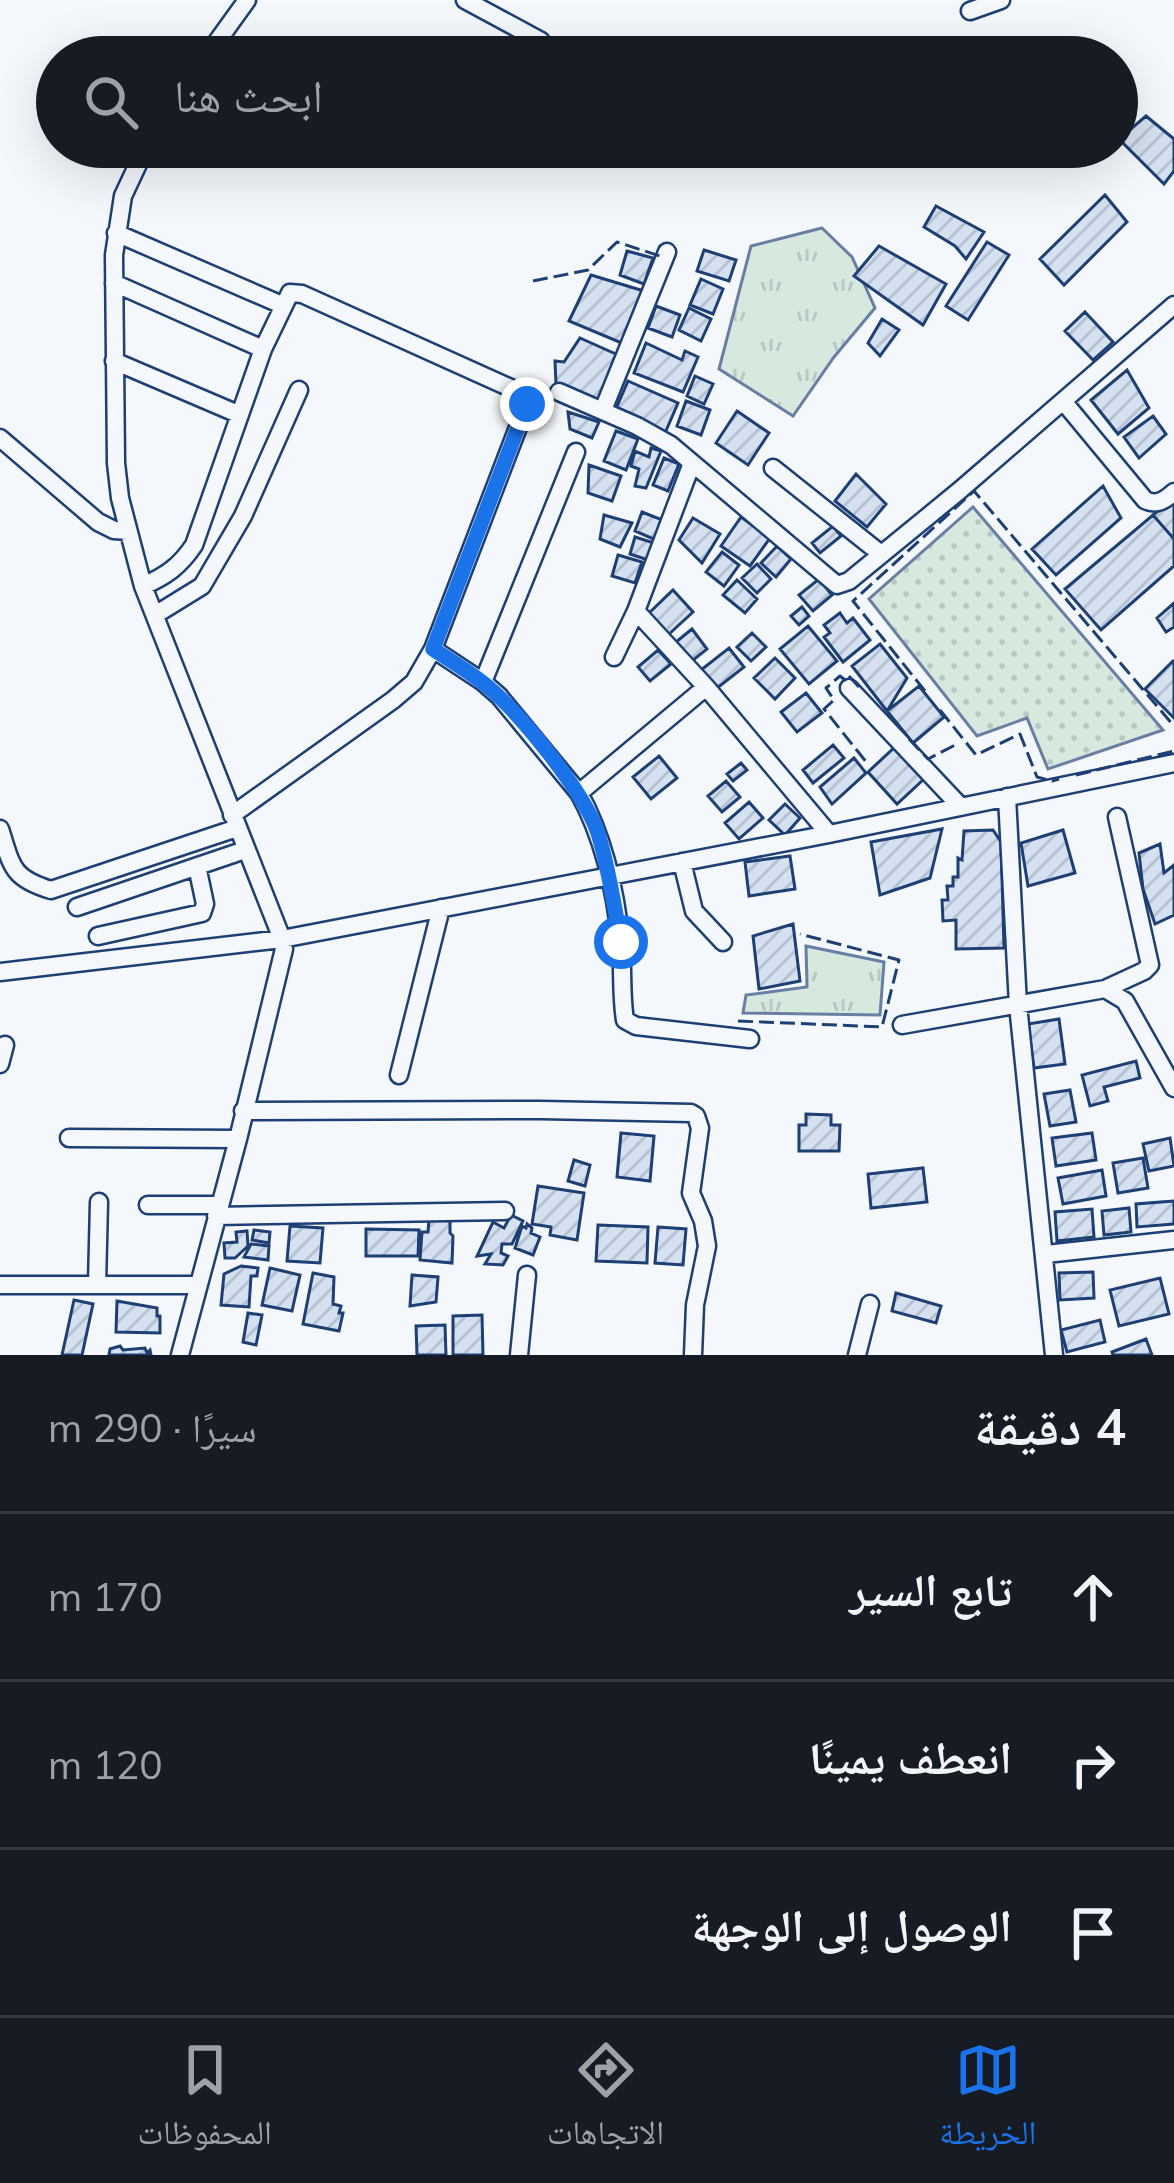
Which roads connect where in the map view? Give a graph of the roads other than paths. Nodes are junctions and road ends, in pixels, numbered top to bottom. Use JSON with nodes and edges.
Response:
{"nodes":[{"id":1,"x":247,"y":0,"type":"edge"},
{"id":2,"x":465,"y":0,"type":"edge"},
{"id":3,"x":1001,"y":0,"type":"edge"},
{"id":4,"x":970,"y":11,"type":"dead end"},
{"id":5,"x":221,"y":36,"type":"edge"},
{"id":6,"x":532,"y":36,"type":"edge"},
{"id":7,"x":136,"y":168,"type":"edge"},
{"id":8,"x":116,"y":233,"type":"junction"},
{"id":9,"x":668,"y":252,"type":"dead end"},
{"id":10,"x":114,"y":283,"type":"junction"},
{"id":11,"x":1174,"y":304,"type":"edge"},
{"id":12,"x":282,"y":305,"type":"junction"},
{"id":13,"x":263,"y":349,"type":"junction"},
{"id":14,"x":114,"y":361,"type":"junction"},
{"id":15,"x":299,"y":390,"type":"dead end"},
{"id":16,"x":559,"y":392,"type":"dead end"},
{"id":17,"x":1063,"y":401,"type":"junction"},
{"id":18,"x":603,"y":410,"type":"junction"},
{"id":19,"x":238,"y":414,"type":"junction"},
{"id":20,"x":0,"y":438,"type":"edge"},
{"id":21,"x":576,"y":452,"type":"dead end"},
{"id":22,"x":692,"y":463,"type":"junction"},
{"id":23,"x":773,"y":468,"type":"dead end"},
{"id":24,"x":1174,"y":492,"type":"edge"},
{"id":25,"x":128,"y":531,"type":"junction"},
{"id":26,"x":881,"y":554,"type":"junction"},
{"id":27,"x":143,"y":586,"type":"junction"},
{"id":28,"x":636,"y":611,"type":"junction"},
{"id":29,"x":154,"y":615,"type":"junction"},
{"id":30,"x":433,"y":649,"type":"junction"},
{"id":31,"x":614,"y":656,"type":"dead end"},
{"id":32,"x":483,"y":682,"type":"junction"},
{"id":33,"x":706,"y":687,"type":"junction"},
{"id":34,"x":849,"y":688,"type":"dead end"},
{"id":35,"x":1173,"y":765,"type":"edge"},
{"id":36,"x":579,"y":793,"type":"junction"},
{"id":37,"x":1007,"y":796,"type":"junction"},
{"id":38,"x":960,"y":806,"type":"junction"},
{"id":39,"x":1117,"y":817,"type":"dead end"},
{"id":40,"x":234,"y":821,"type":"junction"},
{"id":41,"x":0,"y":829,"type":"edge"},
{"id":42,"x":830,"y":834,"type":"junction"},
{"id":43,"x":245,"y":850,"type":"junction"},
{"id":44,"x":682,"y":862,"type":"junction"},
{"id":45,"x":197,"y":866,"type":"junction"},
{"id":46,"x":609,"y":875,"type":"junction"},
{"id":47,"x":77,"y":907,"type":"dead end"},
{"id":48,"x":441,"y":908,"type":"junction"},
{"id":49,"x":98,"y":936,"type":"dead end"},
{"id":50,"x":282,"y":939,"type":"junction"},
{"id":51,"x":723,"y":942,"type":"dead end"},
{"id":52,"x":0,"y":972,"type":"edge"},
{"id":53,"x":1105,"y":989,"type":"junction"},
{"id":54,"x":1018,"y":1005,"type":"junction"},
{"id":55,"x":902,"y":1024,"type":"dead end"},
{"id":56,"x":750,"y":1040,"type":"dead end"},
{"id":57,"x":5,"y":1045,"type":"dead end"},
{"id":58,"x":0,"y":1064,"type":"edge"},
{"id":59,"x":399,"y":1075,"type":"dead end"},
{"id":60,"x":1174,"y":1088,"type":"edge"},
{"id":61,"x":243,"y":1112,"type":"junction"},
{"id":62,"x":69,"y":1138,"type":"dead end"},
{"id":63,"x":238,"y":1139,"type":"junction"},
{"id":64,"x":99,"y":1202,"type":"dead end"},
{"id":65,"x":148,"y":1204,"type":"dead end"},
{"id":66,"x":505,"y":1210,"type":"dead end"},
{"id":67,"x":217,"y":1211,"type":"junction"},
{"id":68,"x":1174,"y":1240,"type":"edge"},
{"id":69,"x":1046,"y":1254,"type":"junction"},
{"id":70,"x":526,"y":1275,"type":"dead end"},
{"id":71,"x":0,"y":1285,"type":"edge"},
{"id":72,"x":97,"y":1285,"type":"junction"},
{"id":73,"x":197,"y":1285,"type":"junction"},
{"id":74,"x":870,"y":1304,"type":"dead end"},
{"id":75,"x":180,"y":1355,"type":"edge"},
{"id":76,"x":519,"y":1355,"type":"edge"},
{"id":77,"x":693,"y":1355,"type":"edge"},
{"id":78,"x":857,"y":1355,"type":"edge"},
{"id":79,"x":1054,"y":1355,"type":"edge"}],
"edges":[{"from":1,"to":5,"type":"street"},
{"from":2,"to":6,"type":"street"},
{"from":3,"to":4,"type":"street"},
{"from":7,"to":8,"type":"street"},
{"from":8,"to":10,"type":"street"},
{"from":8,"to":12,"type":"street"},
{"from":9,"to":18,"type":"street"},
{"from":10,"to":13,"type":"street"},
{"from":10,"to":14,"type":"street"},
{"from":11,"to":17,"type":"street"},
{"from":12,"to":13,"type":"street"},
{"from":12,"to":30,"type":"street"},
{"from":13,"to":19,"type":"street"},
{"from":14,"to":19,"type":"street"},
{"from":14,"to":25,"type":"street"},
{"from":15,"to":29,"type":"street"},
{"from":16,"to":18,"type":"street"},
{"from":17,"to":24,"type":"street"},
{"from":17,"to":26,"type":"street"},
{"from":18,"to":22,"type":"street"},
{"from":19,"to":27,"type":"street"},
{"from":20,"to":25,"type":"street"},
{"from":21,"to":32,"type":"street"},
{"from":22,"to":26,"type":"street"},
{"from":22,"to":28,"type":"street"},
{"from":23,"to":26,"type":"street"},
{"from":25,"to":27,"type":"street"},
{"from":27,"to":29,"type":"street"},
{"from":28,"to":31,"type":"street"},
{"from":28,"to":33,"type":"street"},
{"from":29,"to":40,"type":"street"},
{"from":30,"to":32,"type":"street"},
{"from":30,"to":40,"type":"street"},
{"from":32,"to":36,"type":"street"},
{"from":33,"to":36,"type":"street"},
{"from":33,"to":42,"type":"street"},
{"from":34,"to":38,"type":"street"},
{"from":35,"to":37,"type":"street"},
{"from":36,"to":46,"type":"street"},
{"from":37,"to":38,"type":"street"},
{"from":37,"to":54,"type":"street"},
{"from":38,"to":42,"type":"street"},
{"from":39,"to":53,"type":"street"},
{"from":40,"to":41,"type":"street"},
{"from":40,"to":43,"type":"street"},
{"from":42,"to":44,"type":"street"},
{"from":43,"to":45,"type":"street"},
{"from":43,"to":50,"type":"street"},
{"from":44,"to":46,"type":"street"},
{"from":44,"to":51,"type":"street"},
{"from":45,"to":47,"type":"street"},
{"from":45,"to":49,"type":"street"},
{"from":46,"to":48,"type":"street"},
{"from":46,"to":56,"type":"street"},
{"from":48,"to":50,"type":"street"},
{"from":48,"to":59,"type":"street"},
{"from":50,"to":52,"type":"street"},
{"from":50,"to":61,"type":"street"},
{"from":53,"to":54,"type":"street"},
{"from":53,"to":60,"type":"street"},
{"from":54,"to":55,"type":"street"},
{"from":54,"to":69,"type":"street"},
{"from":57,"to":58,"type":"street"},
{"from":61,"to":63,"type":"street"},
{"from":61,"to":77,"type":"street"},
{"from":62,"to":63,"type":"street"},
{"from":63,"to":67,"type":"street"},
{"from":64,"to":72,"type":"street"},
{"from":65,"to":67,"type":"street"},
{"from":66,"to":67,"type":"street"},
{"from":67,"to":73,"type":"street"},
{"from":68,"to":69,"type":"street"},
{"from":69,"to":79,"type":"street"},
{"from":70,"to":76,"type":"street"},
{"from":71,"to":72,"type":"street"},
{"from":72,"to":73,"type":"street"},
{"from":73,"to":75,"type":"street"},
{"from":74,"to":78,"type":"street"}]}
